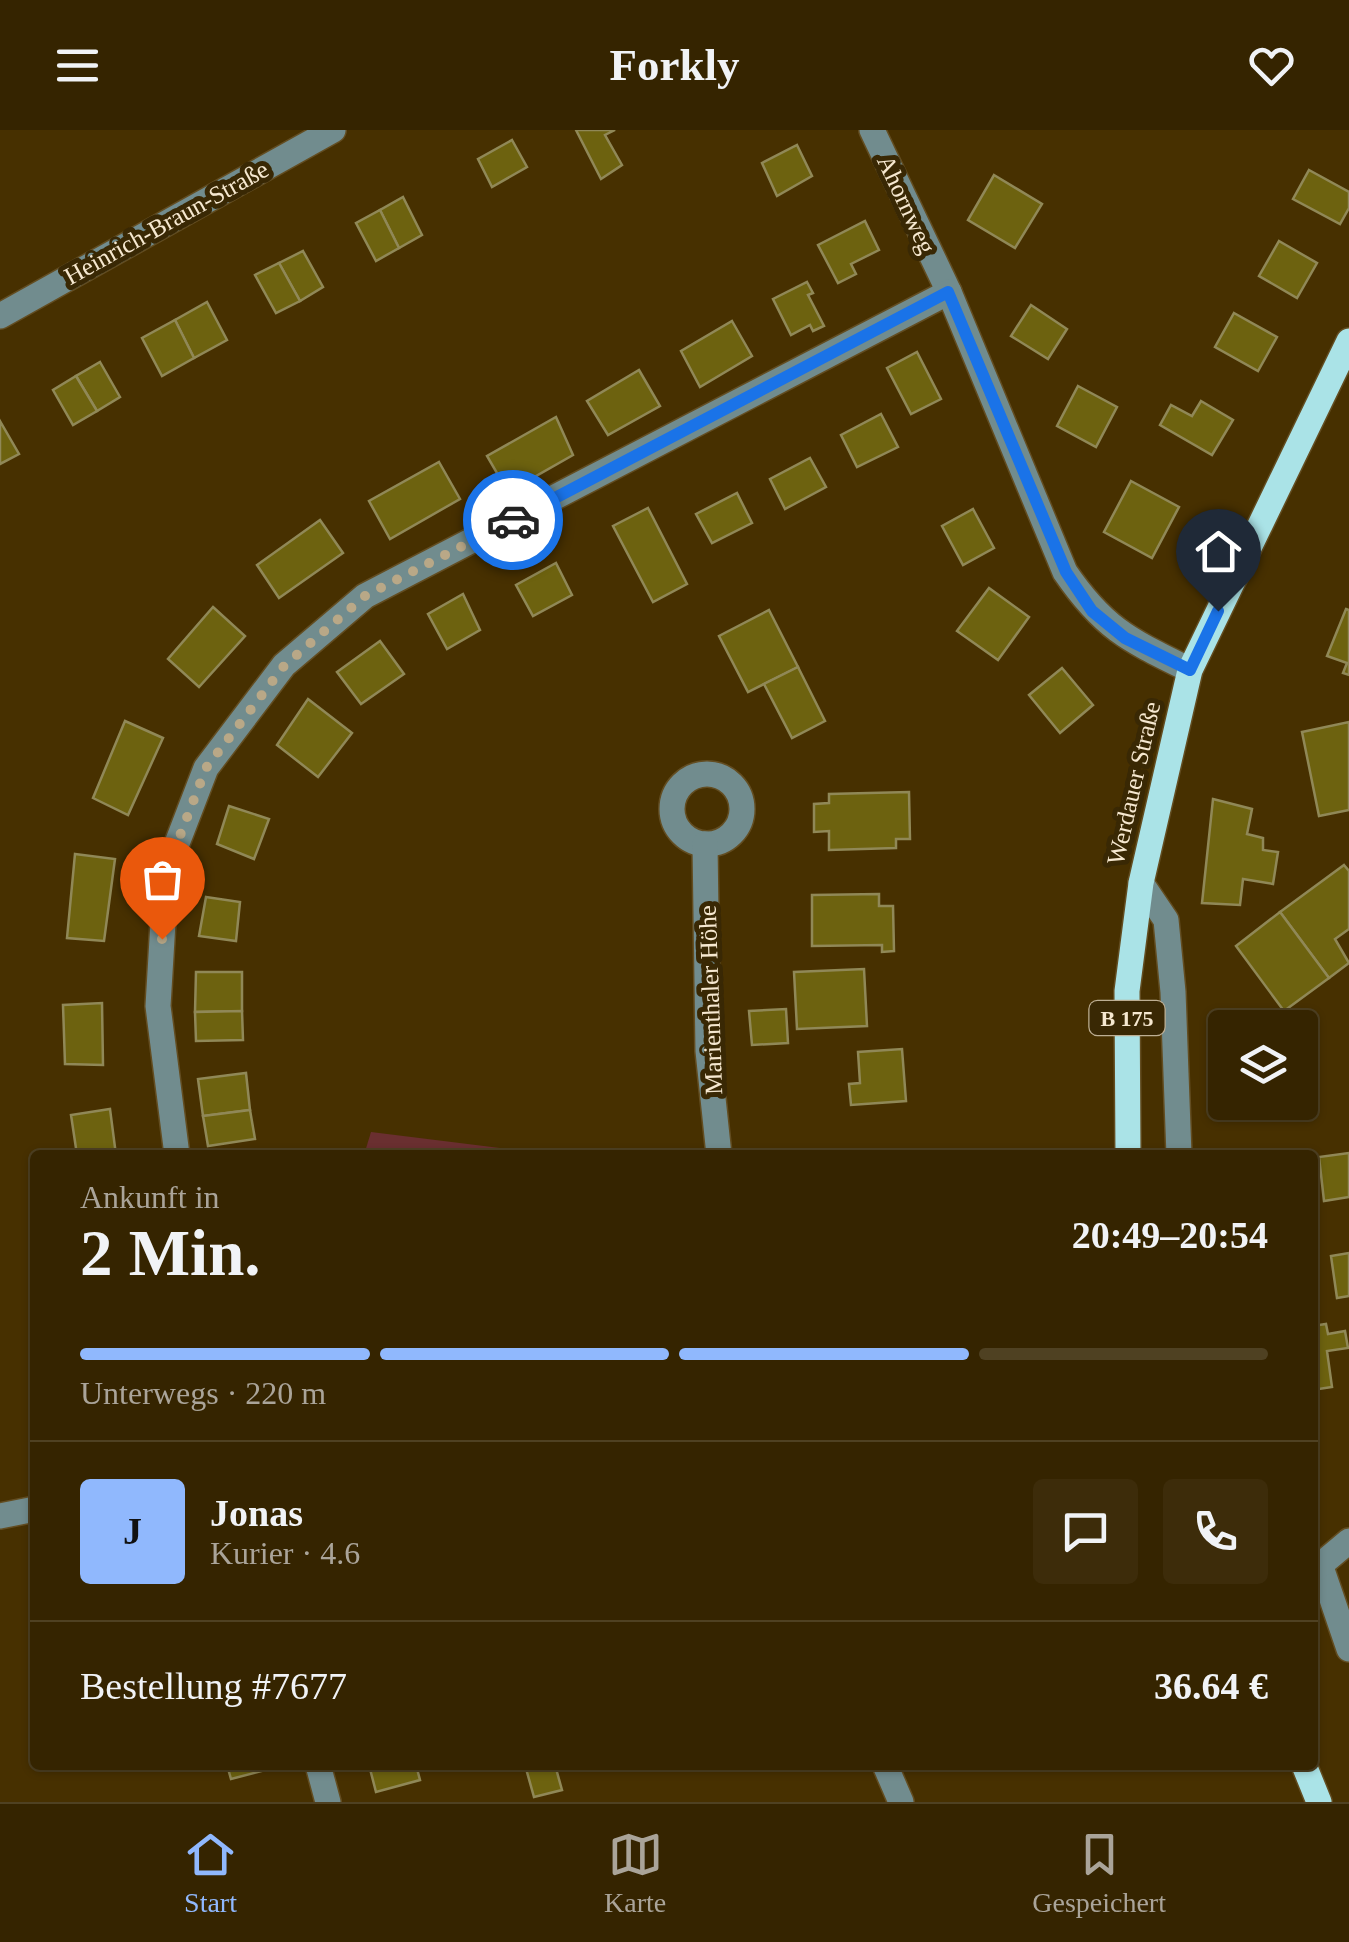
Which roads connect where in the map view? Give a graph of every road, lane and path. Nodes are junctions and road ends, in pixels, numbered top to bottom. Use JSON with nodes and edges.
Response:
{"nodes":[{"id":1,"x":332,"y":130,"type":"edge"},
{"id":2,"x":872,"y":130,"type":"edge"},
{"id":3,"x":948,"y":292,"type":"junction"},
{"id":4,"x":0,"y":316,"type":"edge"},
{"id":5,"x":1349,"y":341,"type":"edge"},
{"id":6,"x":1190,"y":670,"type":"junction"},
{"id":7,"x":705,"y":844,"type":"dead end"},
{"id":8,"x":1141,"y":882,"type":"junction"},
{"id":9,"x":176,"y":1150,"type":"edge"},
{"id":10,"x":718,"y":1150,"type":"edge"},
{"id":11,"x":1128,"y":1150,"type":"edge"},
{"id":12,"x":1178,"y":1150,"type":"edge"},
{"id":13,"x":30,"y":1510,"type":"edge"},
{"id":14,"x":0,"y":1516,"type":"edge"},
{"id":15,"x":1349,"y":1540,"type":"edge"},
{"id":16,"x":1318,"y":1569,"type":"edge"},
{"id":17,"x":1318,"y":1572,"type":"edge"},
{"id":18,"x":1349,"y":1648,"type":"edge"},
{"id":19,"x":319,"y":1770,"type":"edge"},
{"id":20,"x":887,"y":1770,"type":"edge"},
{"id":21,"x":1306,"y":1770,"type":"edge"},
{"id":22,"x":328,"y":1802,"type":"edge"},
{"id":23,"x":902,"y":1802,"type":"edge"},
{"id":24,"x":1319,"y":1802,"type":"edge"}],
"edges":[{"from":1,"to":4,"type":"street","name":"Heinrich-Braun-Straße"},
{"from":2,"to":3,"type":"street","name":"Ahornweg"},
{"from":3,"to":6,"type":"street","name":"Ahornweg"},
{"from":3,"to":9,"type":"street"},
{"from":5,"to":6,"type":"main road","name":"Werdauer Straße","number":"B 175"},
{"from":6,"to":8,"type":"main road","name":"Werdauer Straße","number":"B 175"},
{"from":7,"to":10,"type":"street","name":"Marienthaler Höhe"},
{"from":8,"to":11,"type":"main road","name":"Werdauer Straße","number":"B 175"},
{"from":8,"to":12,"type":"street"},
{"from":13,"to":14,"type":"street"},
{"from":15,"to":16,"type":"street"},
{"from":17,"to":18,"type":"street"},
{"from":19,"to":22,"type":"street"},
{"from":20,"to":23,"type":"street"},
{"from":21,"to":24,"type":"main road"}]}
